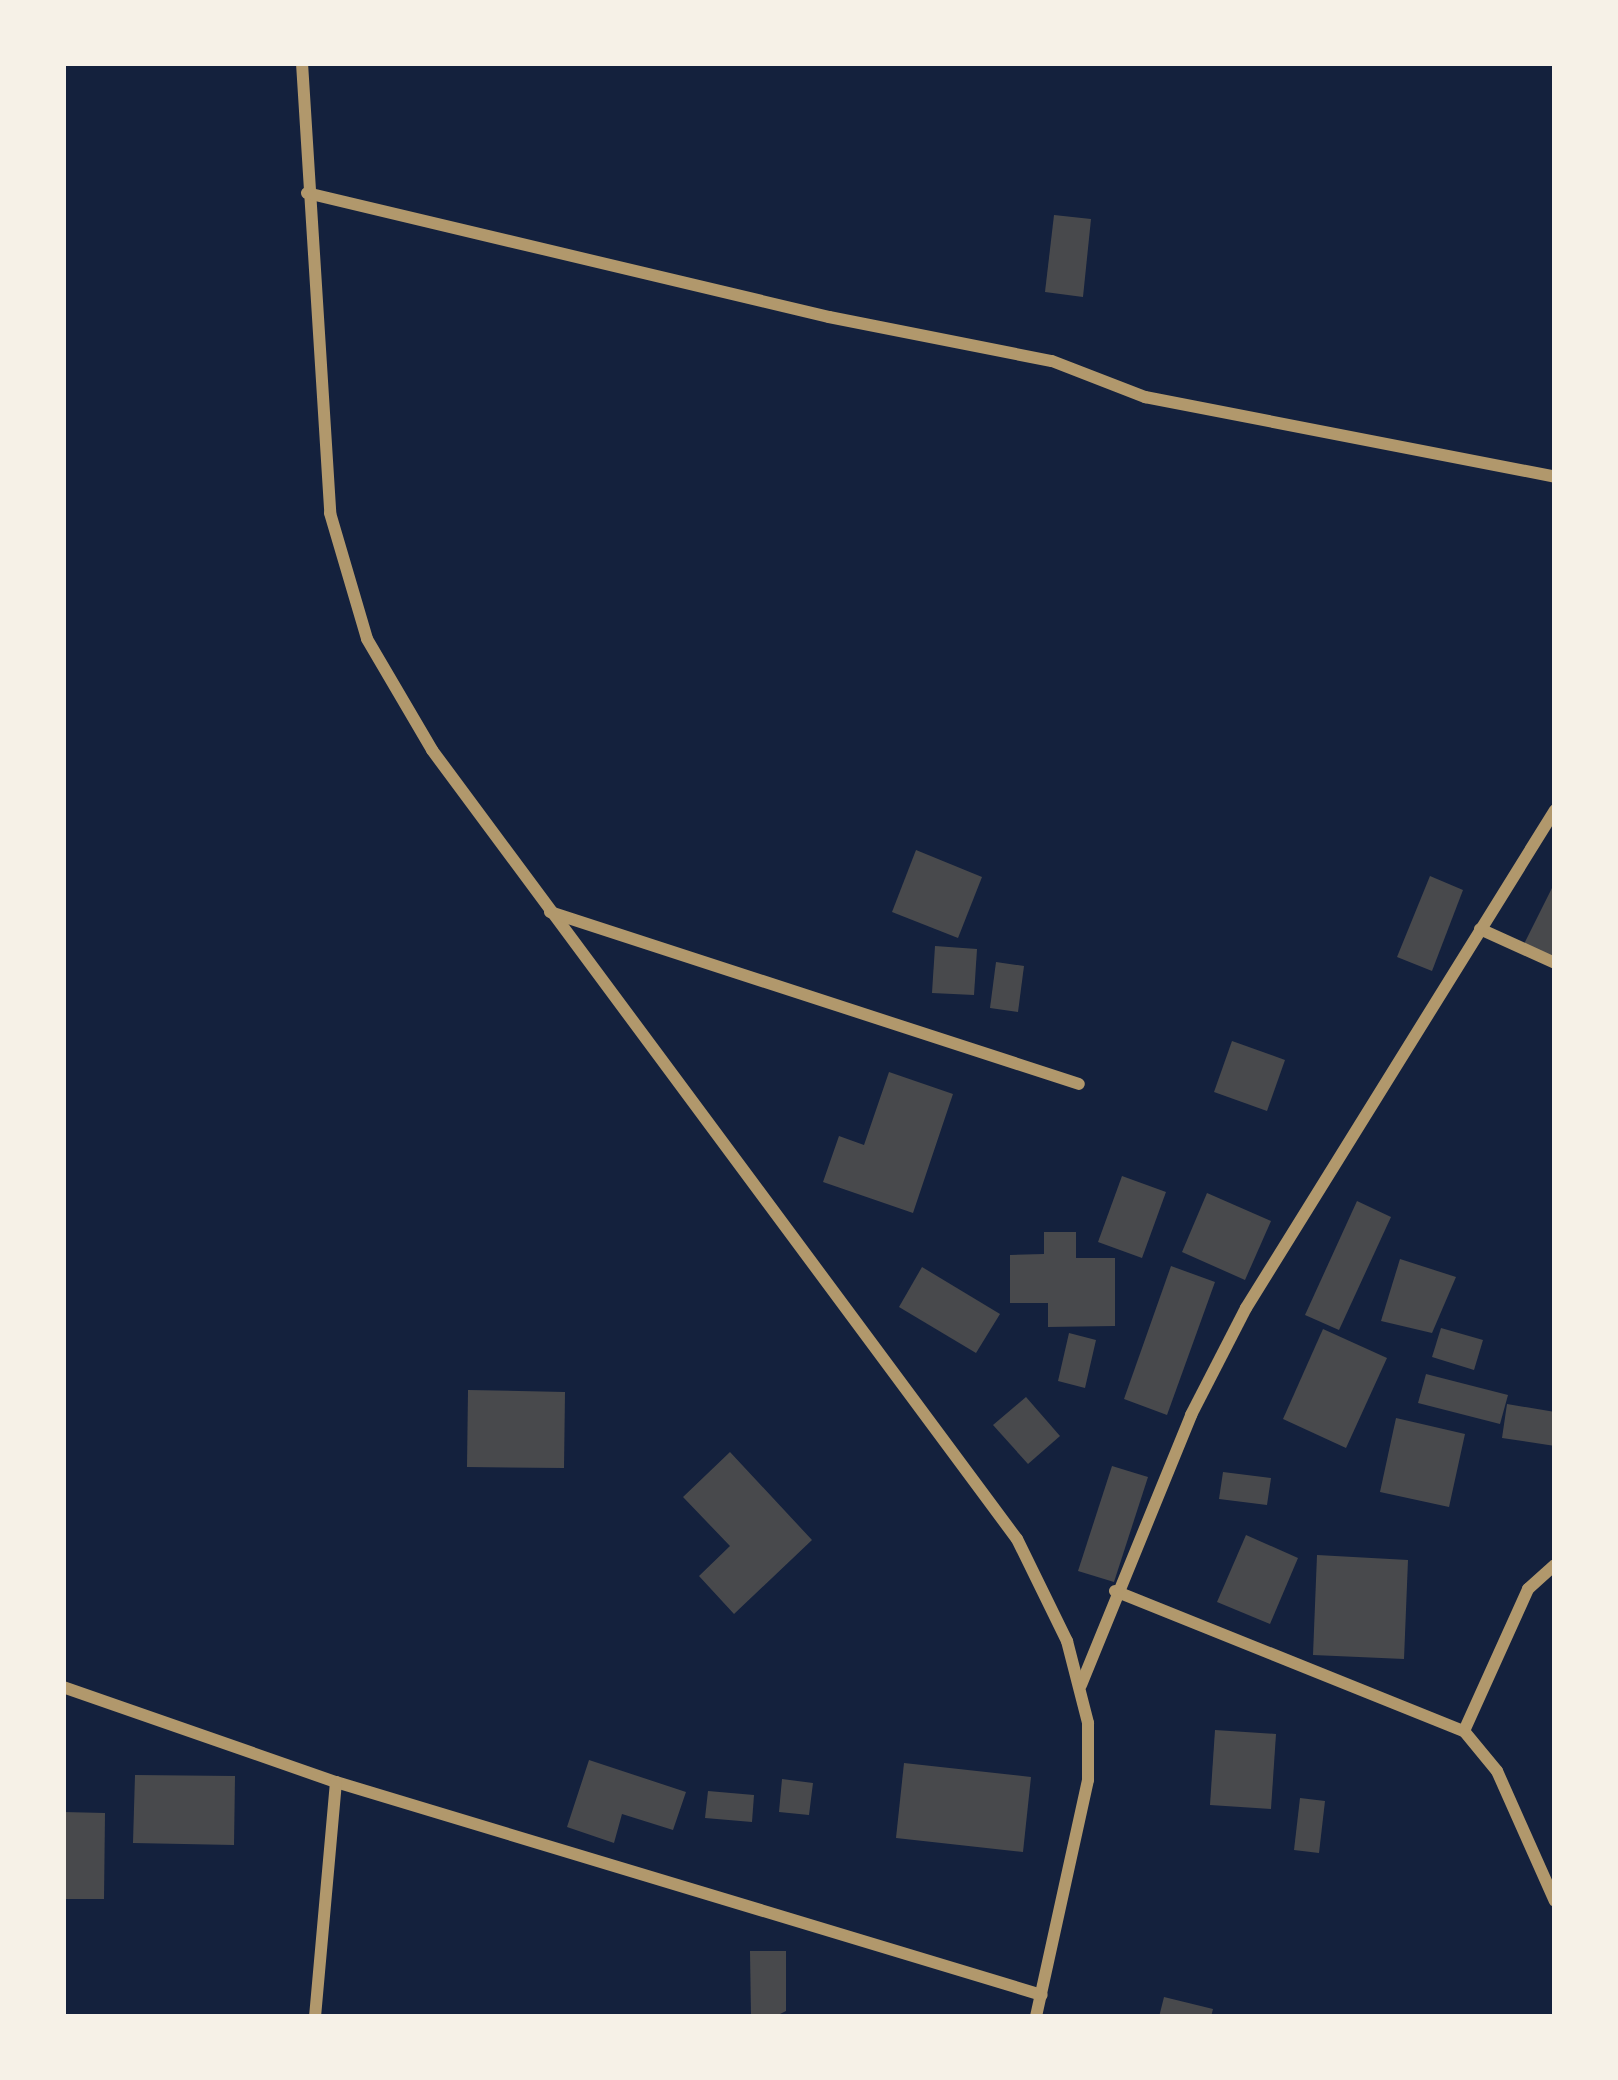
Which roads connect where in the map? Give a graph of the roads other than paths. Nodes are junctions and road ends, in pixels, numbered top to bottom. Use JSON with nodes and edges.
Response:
{"nodes":[{"id":1,"x":302,"y":63,"type":"edge"},
{"id":2,"x":307,"y":193,"type":"junction"},
{"id":3,"x":1555,"y":477,"type":"edge"},
{"id":4,"x":1555,"y":810,"type":"edge"},
{"id":5,"x":550,"y":912,"type":"junction"},
{"id":6,"x":1480,"y":928,"type":"junction"},
{"id":7,"x":1555,"y":963,"type":"edge"},
{"id":8,"x":1078,"y":1084,"type":"dead end"},
{"id":9,"x":1555,"y":1565,"type":"edge"},
{"id":10,"x":1115,"y":1591,"type":"junction"},
{"id":11,"x":1081,"y":1685,"type":"junction"},
{"id":12,"x":63,"y":1687,"type":"edge"},
{"id":13,"x":1464,"y":1731,"type":"junction"},
{"id":14,"x":335,"y":1782,"type":"junction"},
{"id":15,"x":1555,"y":1901,"type":"edge"},
{"id":16,"x":1042,"y":1995,"type":"junction"},
{"id":17,"x":315,"y":2017,"type":"edge"},
{"id":18,"x":1036,"y":2017,"type":"edge"}],
"edges":[{"from":1,"to":2,"type":"street"},
{"from":2,"to":3,"type":"street"},
{"from":2,"to":5,"type":"street"},
{"from":4,"to":6,"type":"street"},
{"from":5,"to":8,"type":"street"},
{"from":5,"to":11,"type":"street"},
{"from":6,"to":7,"type":"street"},
{"from":6,"to":10,"type":"street"},
{"from":9,"to":13,"type":"street"},
{"from":10,"to":11,"type":"street"},
{"from":10,"to":13,"type":"street"},
{"from":11,"to":16,"type":"street"},
{"from":12,"to":14,"type":"street"},
{"from":13,"to":15,"type":"street"},
{"from":14,"to":16,"type":"street"},
{"from":14,"to":17,"type":"street"},
{"from":16,"to":18,"type":"street"}]}
